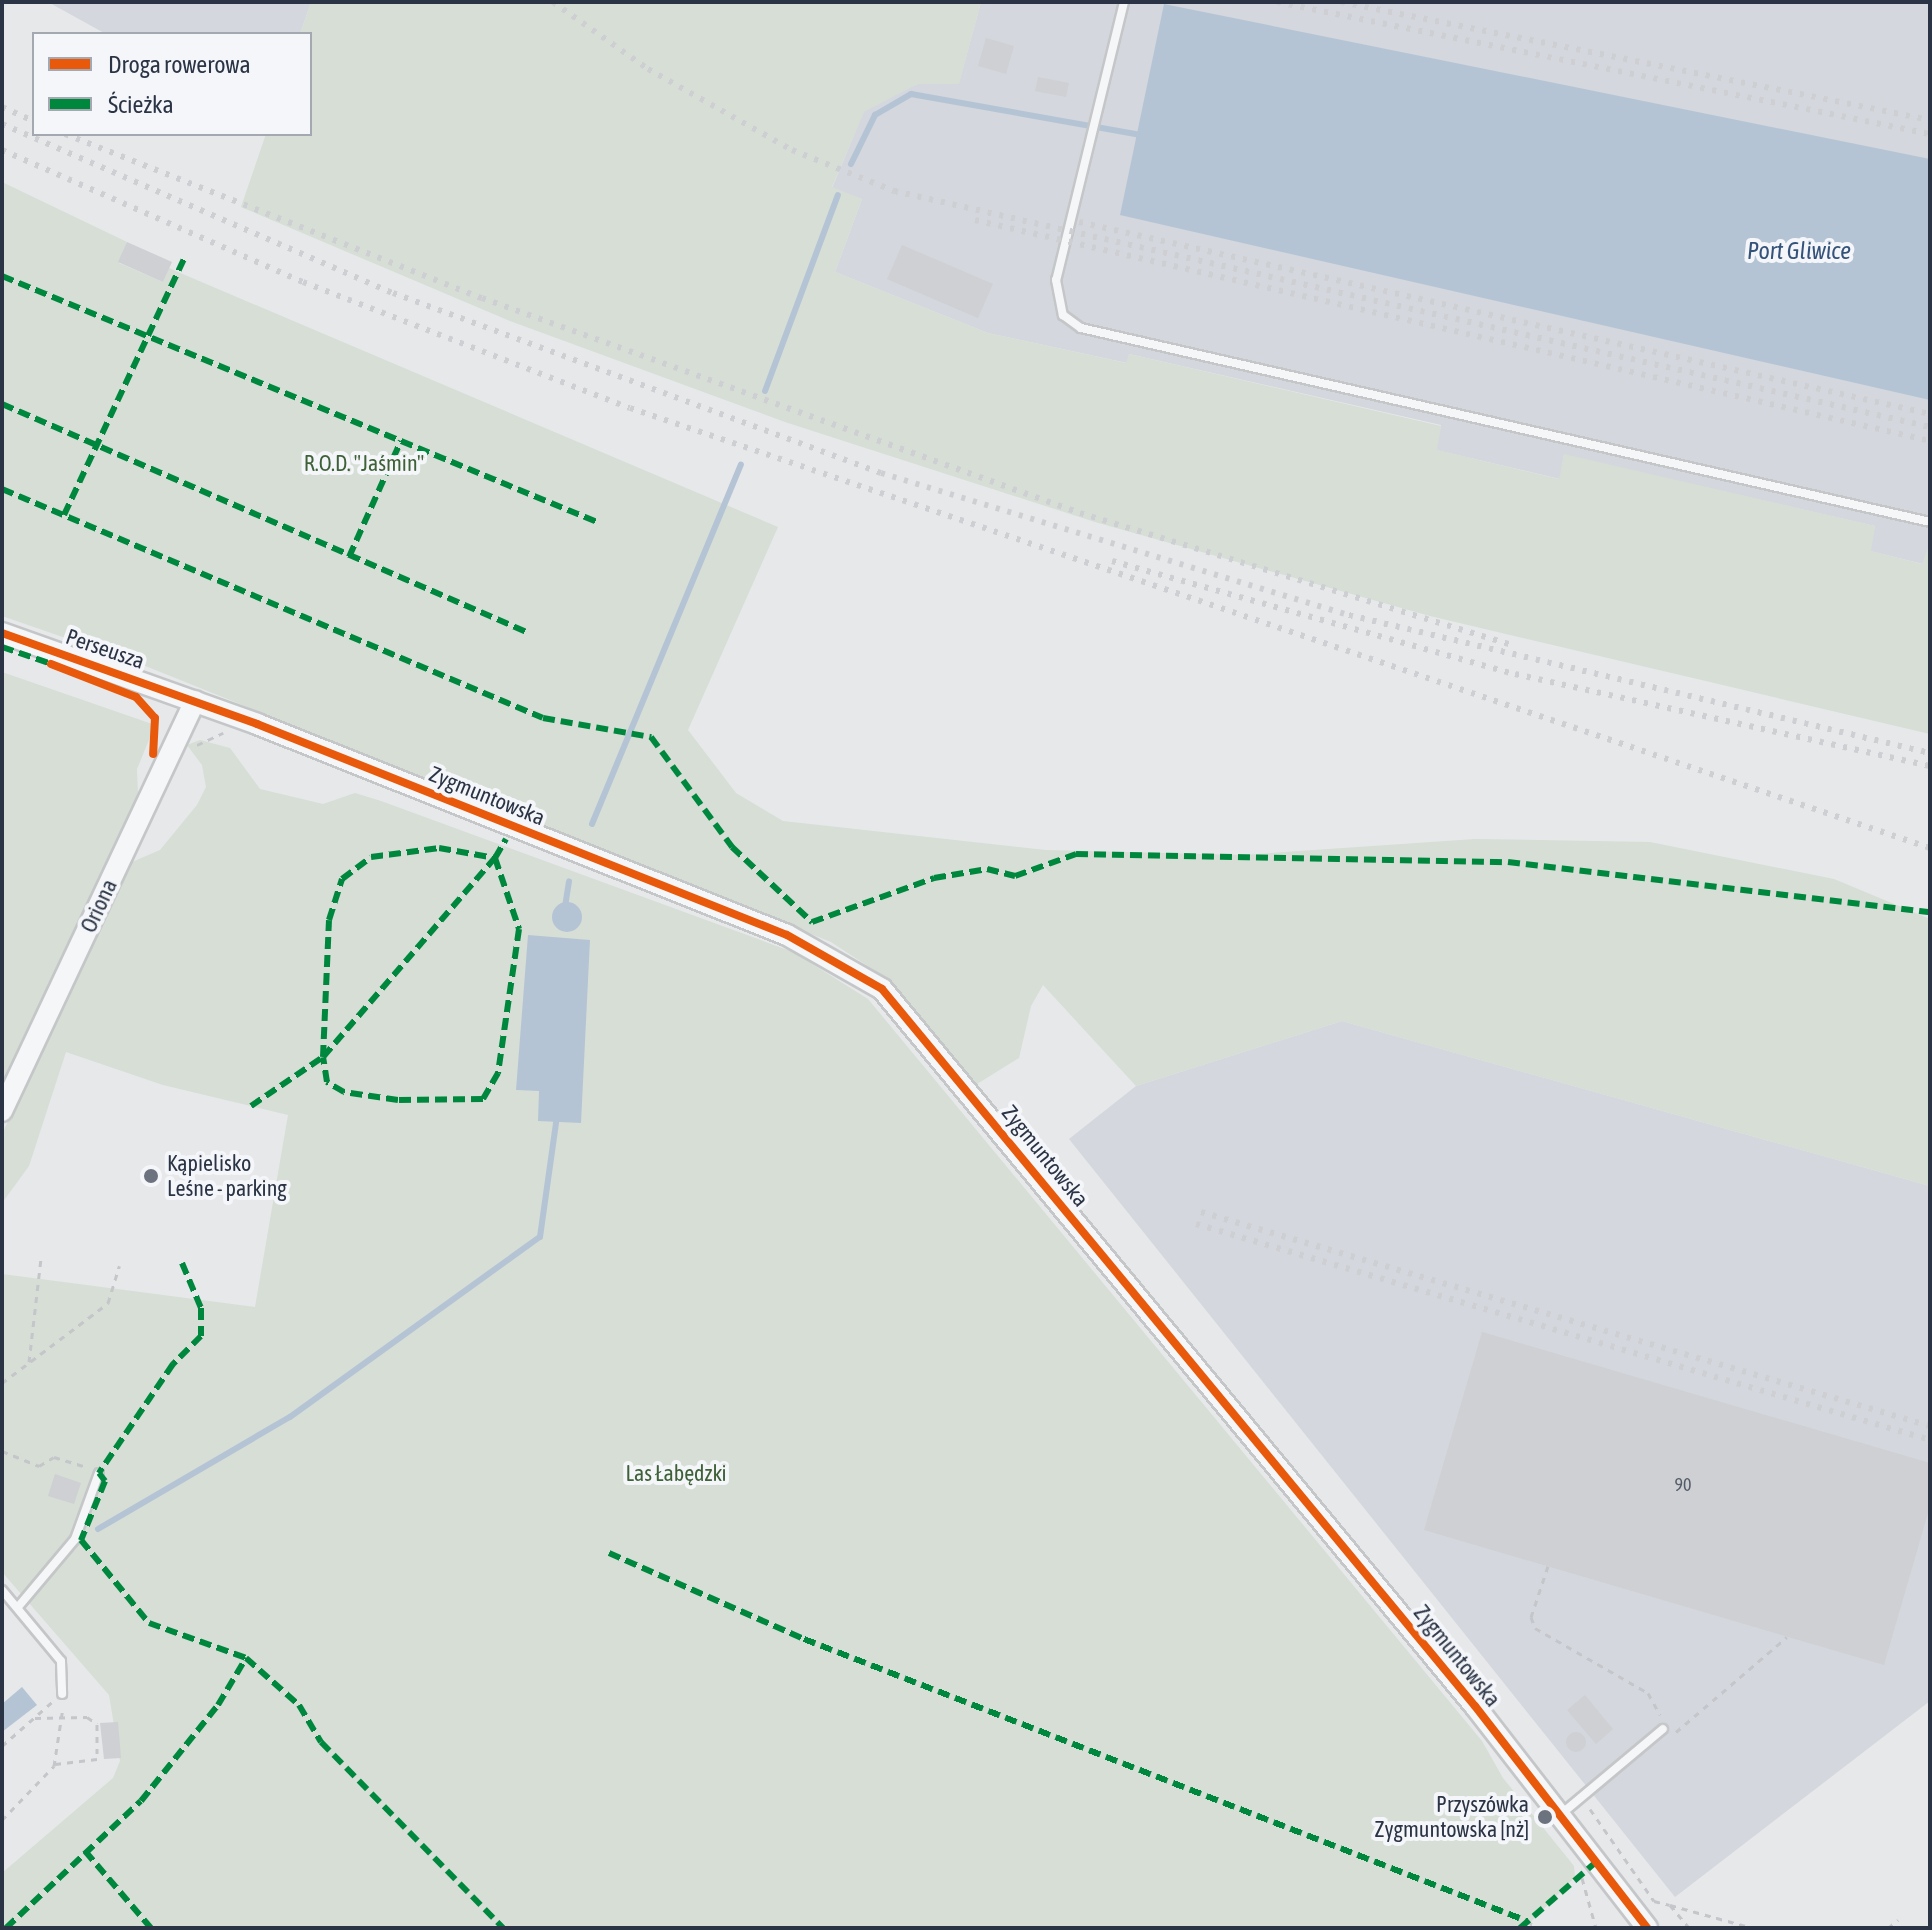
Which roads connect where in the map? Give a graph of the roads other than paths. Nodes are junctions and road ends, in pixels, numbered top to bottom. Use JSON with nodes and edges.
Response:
{"nodes":[{"id":1,"x":1124,"y":2,"type":"edge"},
{"id":2,"x":1930,"y":522,"type":"edge"},
{"id":3,"x":2,"y":633,"type":"edge"},
{"id":4,"x":195,"y":701,"type":"junction"},
{"id":5,"x":2,"y":1111,"type":"edge"},
{"id":6,"x":99,"y":1473,"type":"road end"},
{"id":7,"x":2,"y":1590,"type":"edge"},
{"id":8,"x":18,"y":1607,"type":"junction"},
{"id":9,"x":62,"y":1694,"type":"road end"},
{"id":10,"x":1663,"y":1729,"type":"road end"},
{"id":11,"x":1560,"y":1815,"type":"junction"},
{"id":12,"x":1647,"y":1928,"type":"edge"}],
"edges":[{"from":1,"to":2,"type":"lane"},
{"from":3,"to":4,"type":"street","name":"Perseusza"},
{"from":4,"to":5,"type":"street","name":"Oriona"},
{"from":4,"to":11,"type":"street","name":"Zygmuntowska"},
{"from":6,"to":8,"type":"lane"},
{"from":7,"to":8,"type":"lane"},
{"from":8,"to":9,"type":"lane"},
{"from":10,"to":11,"type":"lane"},
{"from":11,"to":12,"type":"street","name":"Zygmuntowska"}]}
